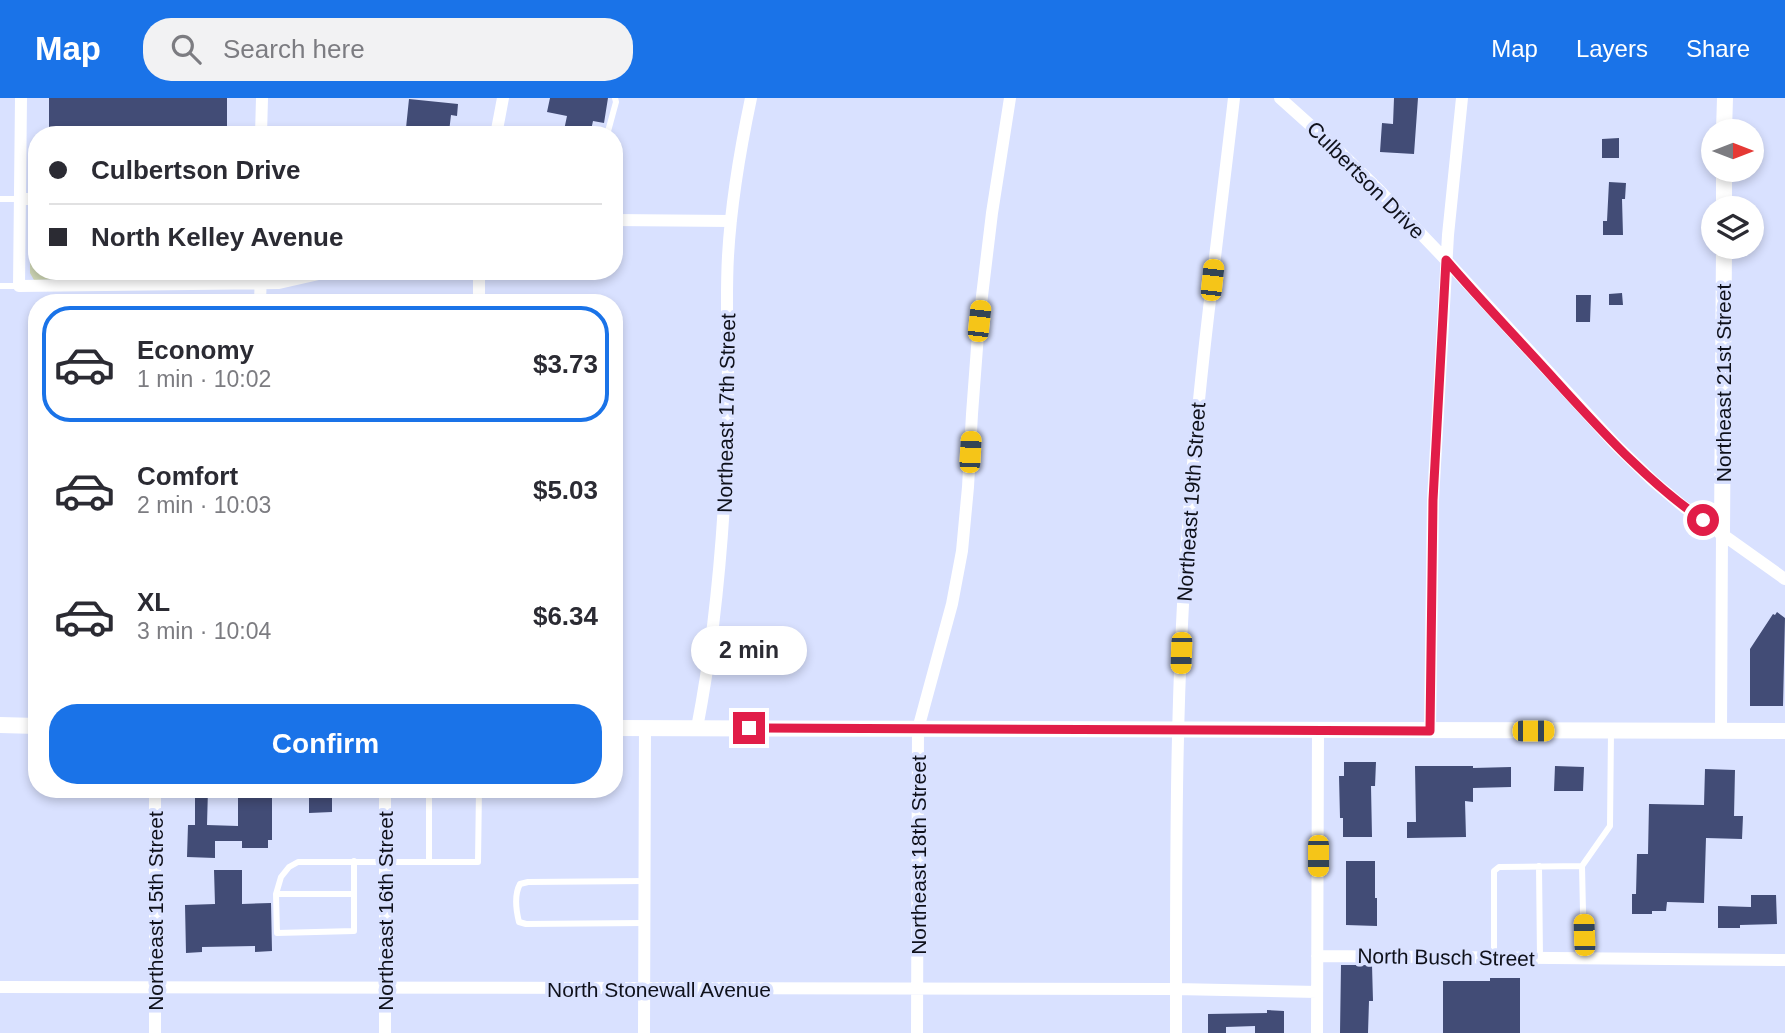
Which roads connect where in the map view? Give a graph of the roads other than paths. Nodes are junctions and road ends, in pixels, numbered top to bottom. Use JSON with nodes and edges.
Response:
{"nodes":[{"id":1,"x":21,"y":98,"type":"edge"},
{"id":2,"x":262,"y":98,"type":"edge"},
{"id":3,"x":503,"y":98,"type":"edge"},
{"id":4,"x":615,"y":98,"type":"edge"},
{"id":5,"x":751,"y":98,"type":"edge"},
{"id":6,"x":1010,"y":98,"type":"edge"},
{"id":7,"x":1234,"y":98,"type":"edge"},
{"id":8,"x":1280,"y":98,"type":"edge"},
{"id":9,"x":1462,"y":98,"type":"edge"},
{"id":10,"x":1725,"y":98,"type":"edge"},
{"id":11,"x":1724,"y":119,"type":"edge"},
{"id":12,"x":261,"y":126,"type":"edge"},
{"id":13,"x":498,"y":126,"type":"edge"},
{"id":14,"x":609,"y":126,"type":"edge"},
{"id":15,"x":0,"y":199,"type":"edge"},
{"id":16,"x":20,"y":199,"type":"junction"},
{"id":17,"x":28,"y":199,"type":"edge"},
{"id":18,"x":623,"y":220,"type":"edge"},
{"id":19,"x":731,"y":221,"type":"junction"},
{"id":20,"x":1724,"y":259,"type":"edge"},
{"id":21,"x":1446,"y":260,"type":"junction"},
{"id":22,"x":180,"y":280,"type":"edge"},
{"id":23,"x":270,"y":280,"type":"edge"},
{"id":24,"x":292,"y":280,"type":"edge"},
{"id":25,"x":0,"y":286,"type":"edge"},
{"id":26,"x":19,"y":286,"type":"junction"},
{"id":27,"x":1722,"y":533,"type":"junction"},
{"id":28,"x":1785,"y":579,"type":"edge"},
{"id":29,"x":0,"y":725,"type":"edge"},
{"id":30,"x":28,"y":726,"type":"edge"},
{"id":31,"x":623,"y":728,"type":"edge"},
{"id":32,"x":645,"y":728,"type":"junction"},
{"id":33,"x":697,"y":728,"type":"junction"},
{"id":34,"x":918,"y":729,"type":"junction"},
{"id":35,"x":1177,"y":730,"type":"junction"},
{"id":36,"x":1318,"y":730,"type":"junction"},
{"id":37,"x":1721,"y":730,"type":"junction"},
{"id":38,"x":1430,"y":731,"type":"junction"},
{"id":39,"x":1611,"y":731,"type":"junction"},
{"id":40,"x":1785,"y":731,"type":"edge"},
{"id":41,"x":155,"y":798,"type":"edge"},
{"id":42,"x":385,"y":798,"type":"edge"},
{"id":43,"x":429,"y":798,"type":"edge"},
{"id":44,"x":479,"y":798,"type":"edge"},
{"id":45,"x":354,"y":861,"type":"junction"},
{"id":46,"x":385,"y":861,"type":"junction"},
{"id":47,"x":429,"y":862,"type":"junction"},
{"id":48,"x":1539,"y":866,"type":"junction"},
{"id":49,"x":1582,"y":866,"type":"junction"},
{"id":50,"x":644,"y":881,"type":"junction"},
{"id":51,"x":276,"y":894,"type":"junction"},
{"id":52,"x":354,"y":894,"type":"junction"},
{"id":53,"x":644,"y":923,"type":"junction"},
{"id":54,"x":1317,"y":956,"type":"junction"},
{"id":55,"x":1494,"y":957,"type":"junction"},
{"id":56,"x":1540,"y":958,"type":"junction"},
{"id":57,"x":1584,"y":958,"type":"junction"},
{"id":58,"x":1785,"y":960,"type":"edge"},
{"id":59,"x":0,"y":987,"type":"edge"},
{"id":60,"x":155,"y":987,"type":"junction"},
{"id":61,"x":385,"y":989,"type":"junction"},
{"id":62,"x":644,"y":989,"type":"junction"},
{"id":63,"x":1176,"y":989,"type":"junction"},
{"id":64,"x":917,"y":990,"type":"junction"},
{"id":65,"x":1317,"y":992,"type":"junction"},
{"id":66,"x":155,"y":1033,"type":"edge"},
{"id":67,"x":385,"y":1033,"type":"edge"},
{"id":68,"x":644,"y":1033,"type":"edge"},
{"id":69,"x":917,"y":1033,"type":"edge"},
{"id":70,"x":1176,"y":1033,"type":"edge"},
{"id":71,"x":1317,"y":1033,"type":"edge"}],
"edges":[{"from":1,"to":16,"type":"street"},
{"from":2,"to":12,"type":"street"},
{"from":3,"to":13,"type":"street"},
{"from":4,"to":14,"type":"lane"},
{"from":5,"to":19,"type":"street","name":"Northeast 17th Street"},
{"from":6,"to":34,"type":"street","name":"Northeast 18th Street"},
{"from":7,"to":35,"type":"street","name":"Northeast 19th Street"},
{"from":8,"to":21,"type":"street","name":"Culbertson Drive"},
{"from":9,"to":21,"type":"street"},
{"from":10,"to":11,"type":"street"},
{"from":15,"to":16,"type":"lane"},
{"from":16,"to":17,"type":"street"},
{"from":16,"to":26,"type":"street"},
{"from":18,"to":19,"type":"street"},
{"from":19,"to":33,"type":"street","name":"Northeast 17th Street"},
{"from":20,"to":27,"type":"street","name":"Northeast 21st Street"},
{"from":21,"to":27,"type":"street","name":"Culbertson Drive"},
{"from":21,"to":38,"type":"street"},
{"from":22,"to":26,"type":"street"},
{"from":23,"to":24,"type":"street"},
{"from":25,"to":26,"type":"lane"},
{"from":27,"to":28,"type":"street","name":"Culbertson Drive"},
{"from":27,"to":37,"type":"street","name":"Northeast 21st Street"},
{"from":29,"to":30,"type":"street"},
{"from":31,"to":32,"type":"street"},
{"from":32,"to":33,"type":"street"},
{"from":32,"to":50,"type":"street"},
{"from":33,"to":34,"type":"street"},
{"from":34,"to":35,"type":"street"},
{"from":34,"to":64,"type":"street","name":"Northeast 18th Street"},
{"from":35,"to":36,"type":"street"},
{"from":35,"to":63,"type":"street","name":"Northeast 19th Street"},
{"from":36,"to":38,"type":"street"},
{"from":36,"to":54,"type":"street"},
{"from":37,"to":39,"type":"street"},
{"from":37,"to":40,"type":"street"},
{"from":38,"to":39,"type":"street"},
{"from":39,"to":49,"type":"lane"},
{"from":41,"to":60,"type":"street","name":"Northeast 15th Street"},
{"from":42,"to":46,"type":"street","name":"Northeast 16th Street"},
{"from":43,"to":47,"type":"lane"},
{"from":44,"to":47,"type":"lane"},
{"from":45,"to":46,"type":"lane"},
{"from":45,"to":51,"type":"lane"},
{"from":45,"to":52,"type":"lane"},
{"from":46,"to":47,"type":"lane"},
{"from":46,"to":61,"type":"street","name":"Northeast 16th Street"},
{"from":48,"to":49,"type":"lane"},
{"from":48,"to":55,"type":"lane"},
{"from":48,"to":56,"type":"lane"},
{"from":49,"to":57,"type":"lane"},
{"from":50,"to":53,"type":"street"},
{"from":50,"to":53,"type":"lane"},
{"from":51,"to":52,"type":"lane"},
{"from":51,"to":52,"type":"lane"},
{"from":53,"to":62,"type":"street"},
{"from":54,"to":55,"type":"street","name":"North Busch Street"},
{"from":54,"to":65,"type":"street"},
{"from":55,"to":56,"type":"street","name":"North Busch Street"},
{"from":56,"to":57,"type":"street","name":"North Busch Street"},
{"from":57,"to":58,"type":"street","name":"North Busch Street"},
{"from":59,"to":60,"type":"street","name":"North Stonewall Avenue"},
{"from":60,"to":61,"type":"street","name":"North Stonewall Avenue"},
{"from":60,"to":66,"type":"street","name":"Northeast 15th Street"},
{"from":61,"to":62,"type":"street","name":"North Stonewall Avenue"},
{"from":61,"to":67,"type":"street","name":"Northeast 16th Street"},
{"from":62,"to":64,"type":"street","name":"North Stonewall Avenue"},
{"from":62,"to":68,"type":"street"},
{"from":63,"to":64,"type":"street","name":"North Stonewall Avenue"},
{"from":63,"to":65,"type":"street","name":"North Stonewall Avenue"},
{"from":63,"to":70,"type":"street","name":"Northeast 19th Street"},
{"from":64,"to":69,"type":"street","name":"Northeast 18th Street"},
{"from":65,"to":71,"type":"street"}]}
